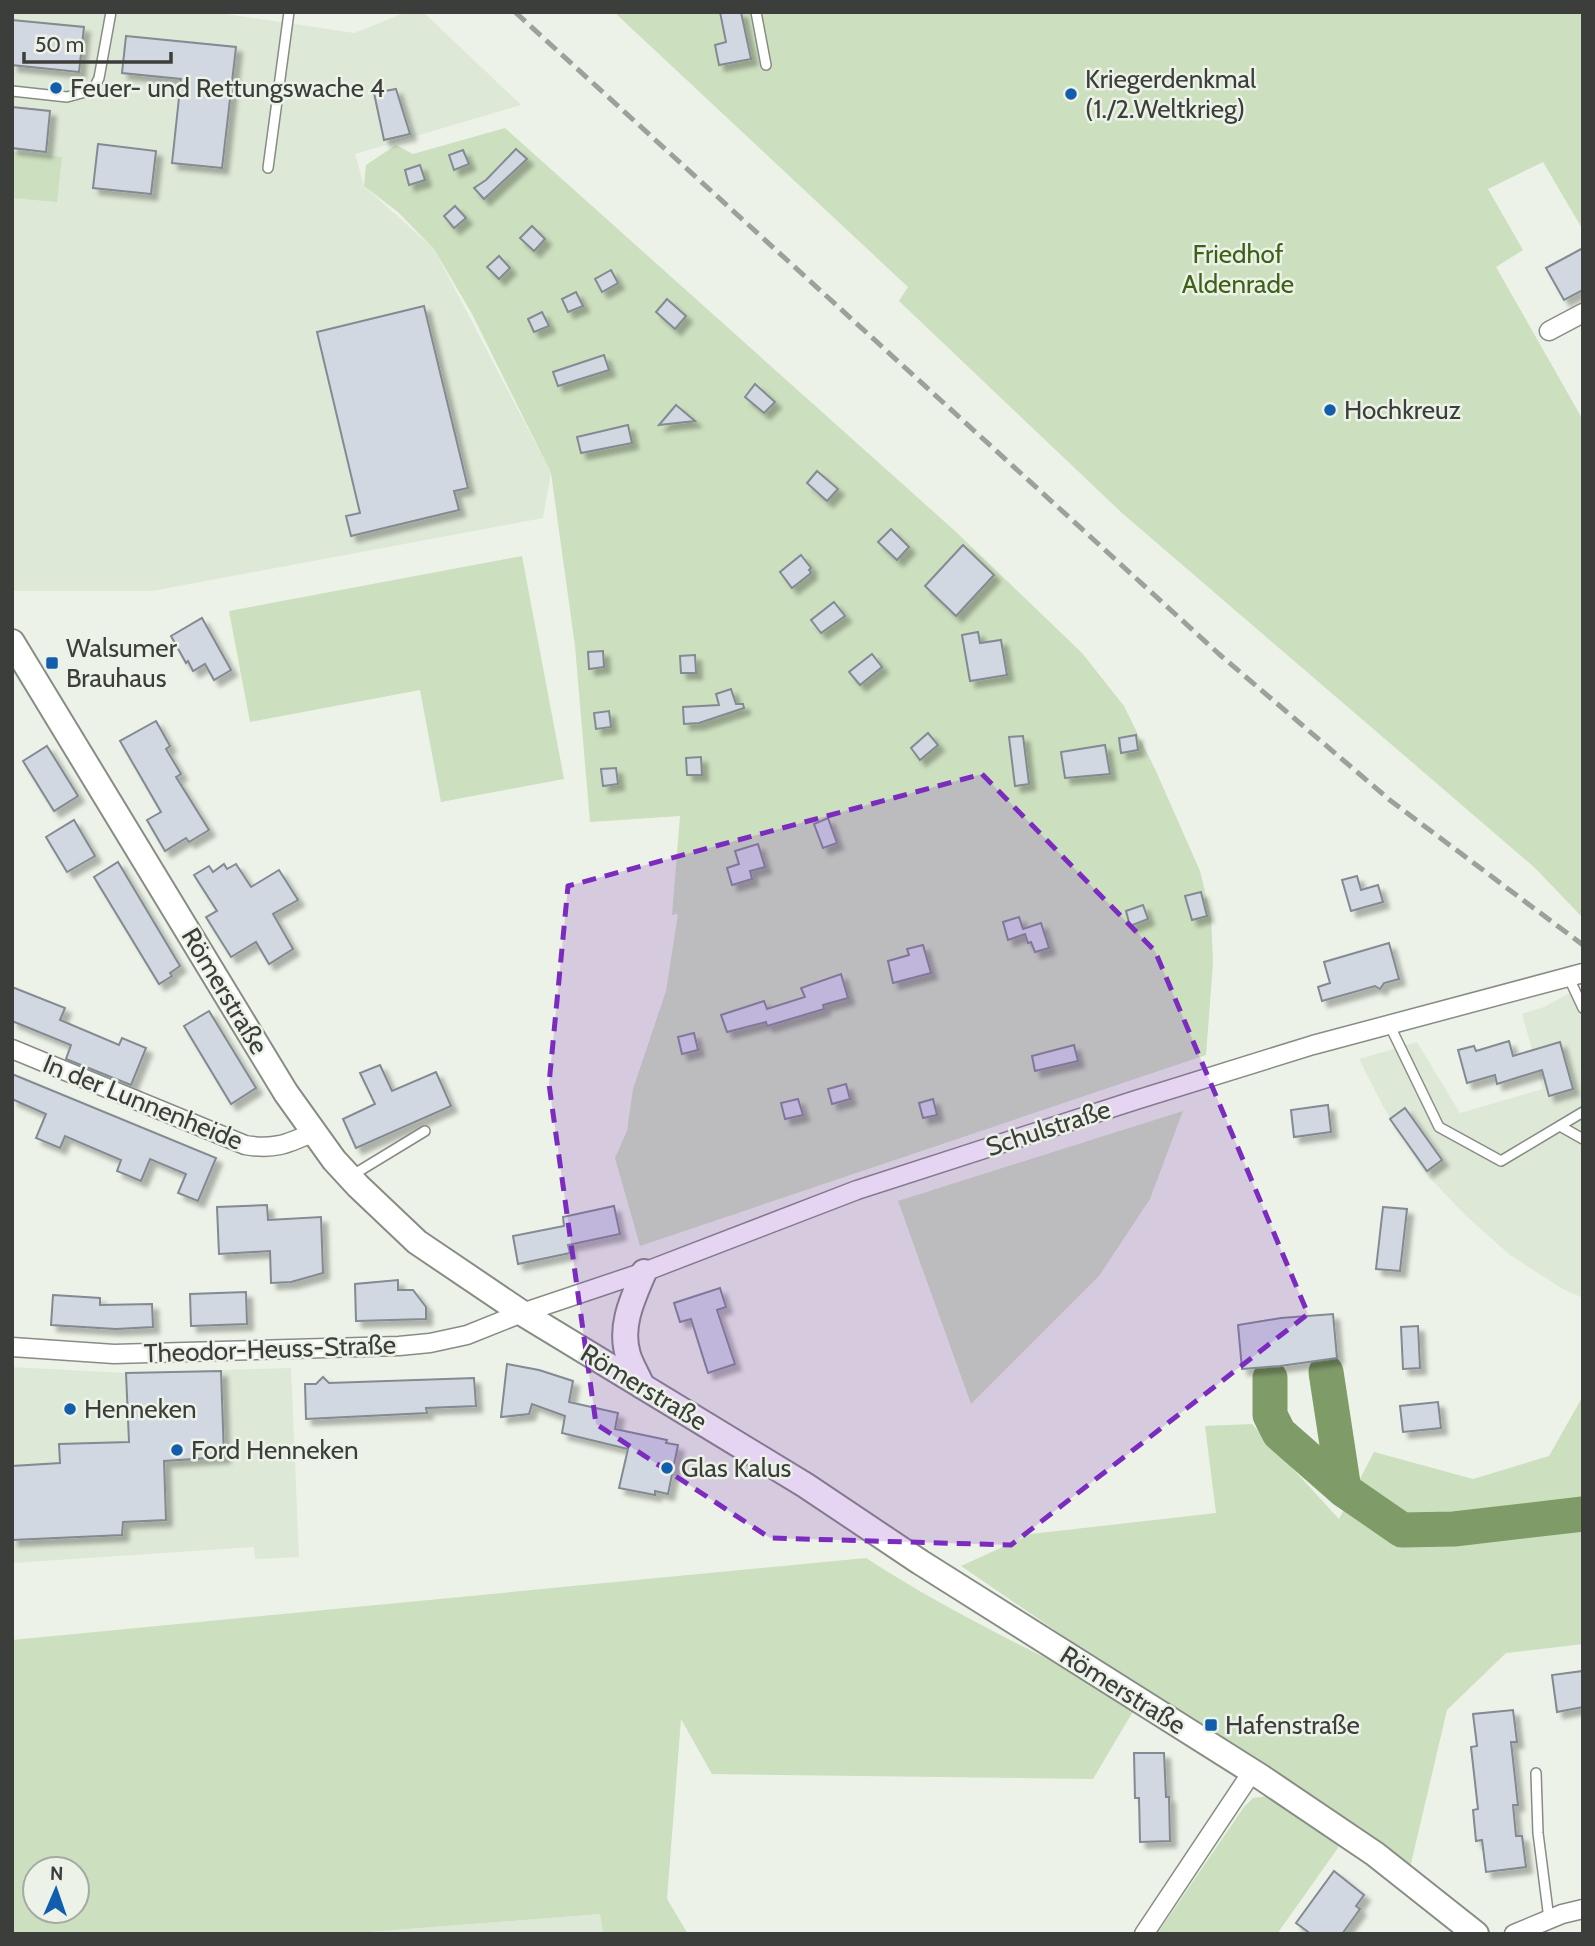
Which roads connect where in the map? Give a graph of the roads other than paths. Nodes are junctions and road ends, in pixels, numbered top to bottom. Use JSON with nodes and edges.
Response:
{"nodes":[{"id":1,"x":111,"y":12,"type":"edge"},
{"id":2,"x":289,"y":12,"type":"edge"},
{"id":3,"x":756,"y":12,"type":"edge"},
{"id":4,"x":766,"y":65,"type":"dead end"},
{"id":5,"x":12,"y":91,"type":"edge"},
{"id":6,"x":268,"y":168,"type":"dead end"},
{"id":7,"x":1583,"y":313,"type":"edge"},
{"id":8,"x":1549,"y":331,"type":"dead end"},
{"id":9,"x":12,"y":642,"type":"edge"},
{"id":10,"x":1575,"y":975,"type":"edge"},
{"id":11,"x":1583,"y":1009,"type":"edge"},
{"id":12,"x":1389,"y":1024,"type":"junction"},
{"id":13,"x":12,"y":1049,"type":"edge"},
{"id":14,"x":1583,"y":1112,"type":"edge"},
{"id":15,"x":1560,"y":1126,"type":"junction"},
{"id":16,"x":425,"y":1131,"type":"dead end"},
{"id":17,"x":314,"y":1132,"type":"junction"},
{"id":18,"x":1583,"y":1139,"type":"edge"},
{"id":19,"x":350,"y":1177,"type":"junction"},
{"id":20,"x":644,"y":1272,"type":"junction"},
{"id":21,"x":522,"y":1313,"type":"junction"},
{"id":22,"x":12,"y":1347,"type":"edge"},
{"id":23,"x":642,"y":1386,"type":"junction"},
{"id":24,"x":1252,"y":1772,"type":"junction"},
{"id":25,"x":1536,"y":1773,"type":"dead end"},
{"id":26,"x":1583,"y":1909,"type":"edge"},
{"id":27,"x":1549,"y":1919,"type":"junction"},
{"id":28,"x":1144,"y":1934,"type":"edge"},
{"id":29,"x":1476,"y":1934,"type":"edge"},
{"id":30,"x":1514,"y":1934,"type":"edge"}],
"edges":[{"from":1,"to":5,"type":"lane"},
{"from":2,"to":6,"type":"lane"},
{"from":3,"to":4,"type":"lane"},
{"from":7,"to":8,"type":"street"},
{"from":9,"to":17,"type":"street","name":"Römerstraße"},
{"from":10,"to":11,"type":"lane"},
{"from":10,"to":12,"type":"street","name":"Schulstraße"},
{"from":12,"to":15,"type":"lane"},
{"from":12,"to":20,"type":"street","name":"Schulstraße"},
{"from":13,"to":17,"type":"street","name":"In der Lunnenheide"},
{"from":14,"to":15,"type":"lane"},
{"from":15,"to":18,"type":"lane"},
{"from":16,"to":19,"type":"lane"},
{"from":17,"to":19,"type":"street","name":"Römerstraße"},
{"from":19,"to":21,"type":"street","name":"Römerstraße"},
{"from":20,"to":21,"type":"street","name":"Schulstraße"},
{"from":20,"to":23,"type":"street"},
{"from":21,"to":22,"type":"street","name":"Theodor-Heuss-Straße"},
{"from":21,"to":23,"type":"street","name":"Römerstraße"},
{"from":23,"to":24,"type":"street","name":"Römerstraße"},
{"from":24,"to":28,"type":"street"},
{"from":24,"to":29,"type":"street","name":"Römerstraße"},
{"from":25,"to":27,"type":"lane"},
{"from":26,"to":27,"type":"street"},
{"from":27,"to":30,"type":"street"}]}
